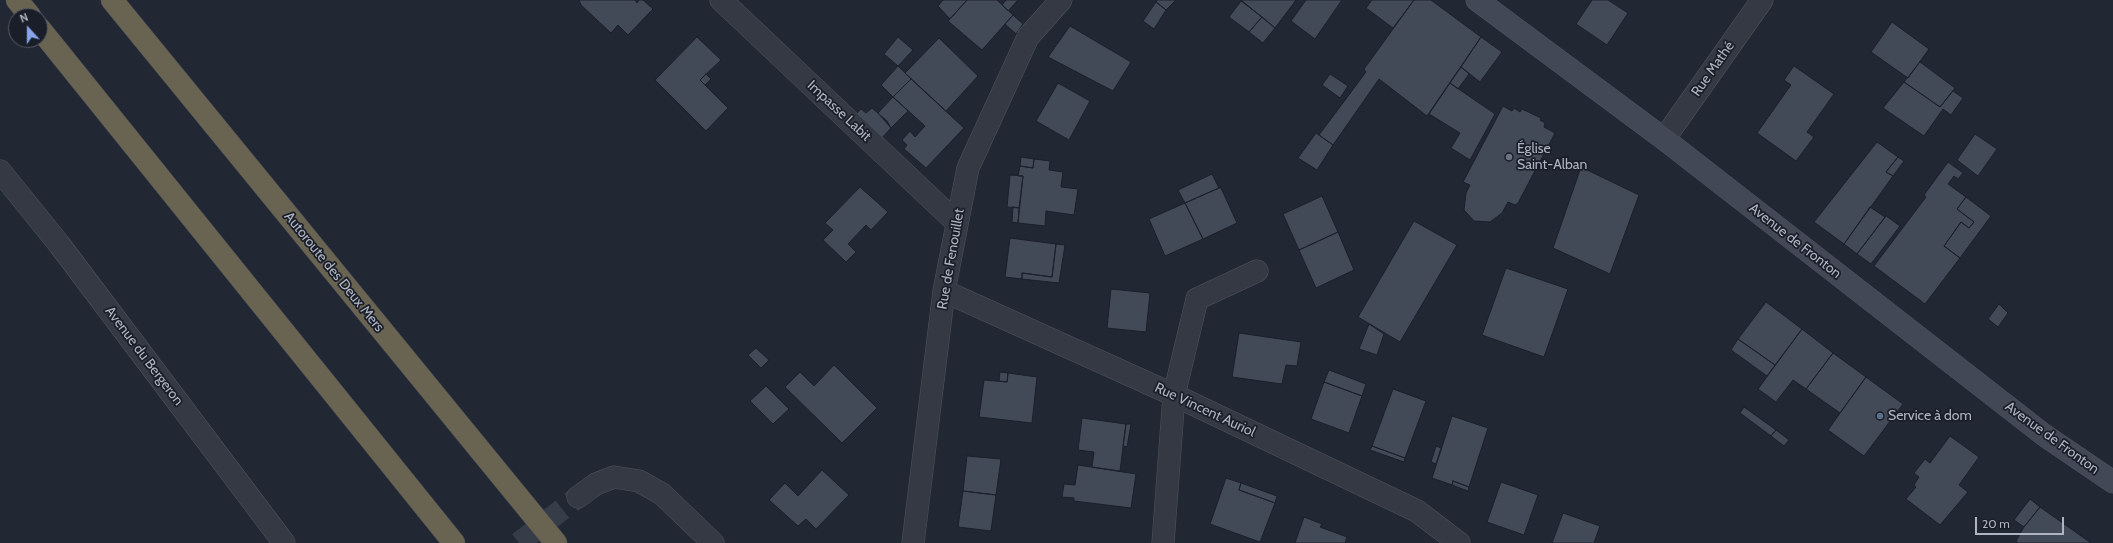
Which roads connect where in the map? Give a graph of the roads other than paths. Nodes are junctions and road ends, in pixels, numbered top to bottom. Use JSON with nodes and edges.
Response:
{"nodes":[{"id":1,"x":17,"y":0,"type":"edge"},
{"id":2,"x":112,"y":0,"type":"edge"},
{"id":3,"x":721,"y":0,"type":"edge"},
{"id":4,"x":1061,"y":0,"type":"edge"},
{"id":5,"x":1477,"y":0,"type":"edge"},
{"id":6,"x":1762,"y":0,"type":"edge"},
{"id":7,"x":24,"y":8,"type":"edge"},
{"id":8,"x":48,"y":39,"type":"edge"},
{"id":9,"x":1664,"y":139,"type":"junction"},
{"id":10,"x":0,"y":171,"type":"edge"},
{"id":11,"x":957,"y":223,"type":"junction"},
{"id":12,"x":1257,"y":271,"type":"dead end"},
{"id":13,"x":944,"y":291,"type":"junction"},
{"id":14,"x":1174,"y":395,"type":"junction"},
{"id":15,"x":2113,"y":482,"type":"edge"},
{"id":16,"x":578,"y":497,"type":"tunnel mouth"},
{"id":17,"x":284,"y":543,"type":"edge"},
{"id":18,"x":454,"y":543,"type":"edge"},
{"id":19,"x":556,"y":543,"type":"edge"},
{"id":20,"x":714,"y":543,"type":"edge"},
{"id":21,"x":913,"y":543,"type":"edge"},
{"id":22,"x":1162,"y":543,"type":"edge"},
{"id":23,"x":1459,"y":543,"type":"edge"}],
"edges":[{"from":1,"to":7,"type":"highway"},
{"from":2,"to":19,"type":"highway","name":"Autoroute des Deux Mers"},
{"from":3,"to":11,"type":"street","name":"Impasse Labit"},
{"from":4,"to":11,"type":"street","name":"Rue de Fenouillet"},
{"from":5,"to":9,"type":"main road","name":"Avenue de Fronton"},
{"from":6,"to":9,"type":"street","name":"Rue Mathé"},
{"from":8,"to":18,"type":"highway"},
{"from":9,"to":15,"type":"main road","name":"Avenue de Fronton"},
{"from":10,"to":17,"type":"street","name":"Avenue du Bergeron"},
{"from":11,"to":13,"type":"street","name":"Rue de Fenouillet"},
{"from":12,"to":14,"type":"street"},
{"from":13,"to":14,"type":"street","name":"Rue Vincent Auriol"},
{"from":13,"to":21,"type":"street","name":"Rue de Fenouillet"},
{"from":14,"to":22,"type":"street"},
{"from":14,"to":23,"type":"street","name":"Rue Vincent Auriol"},
{"from":16,"to":20,"type":"street"}]}
